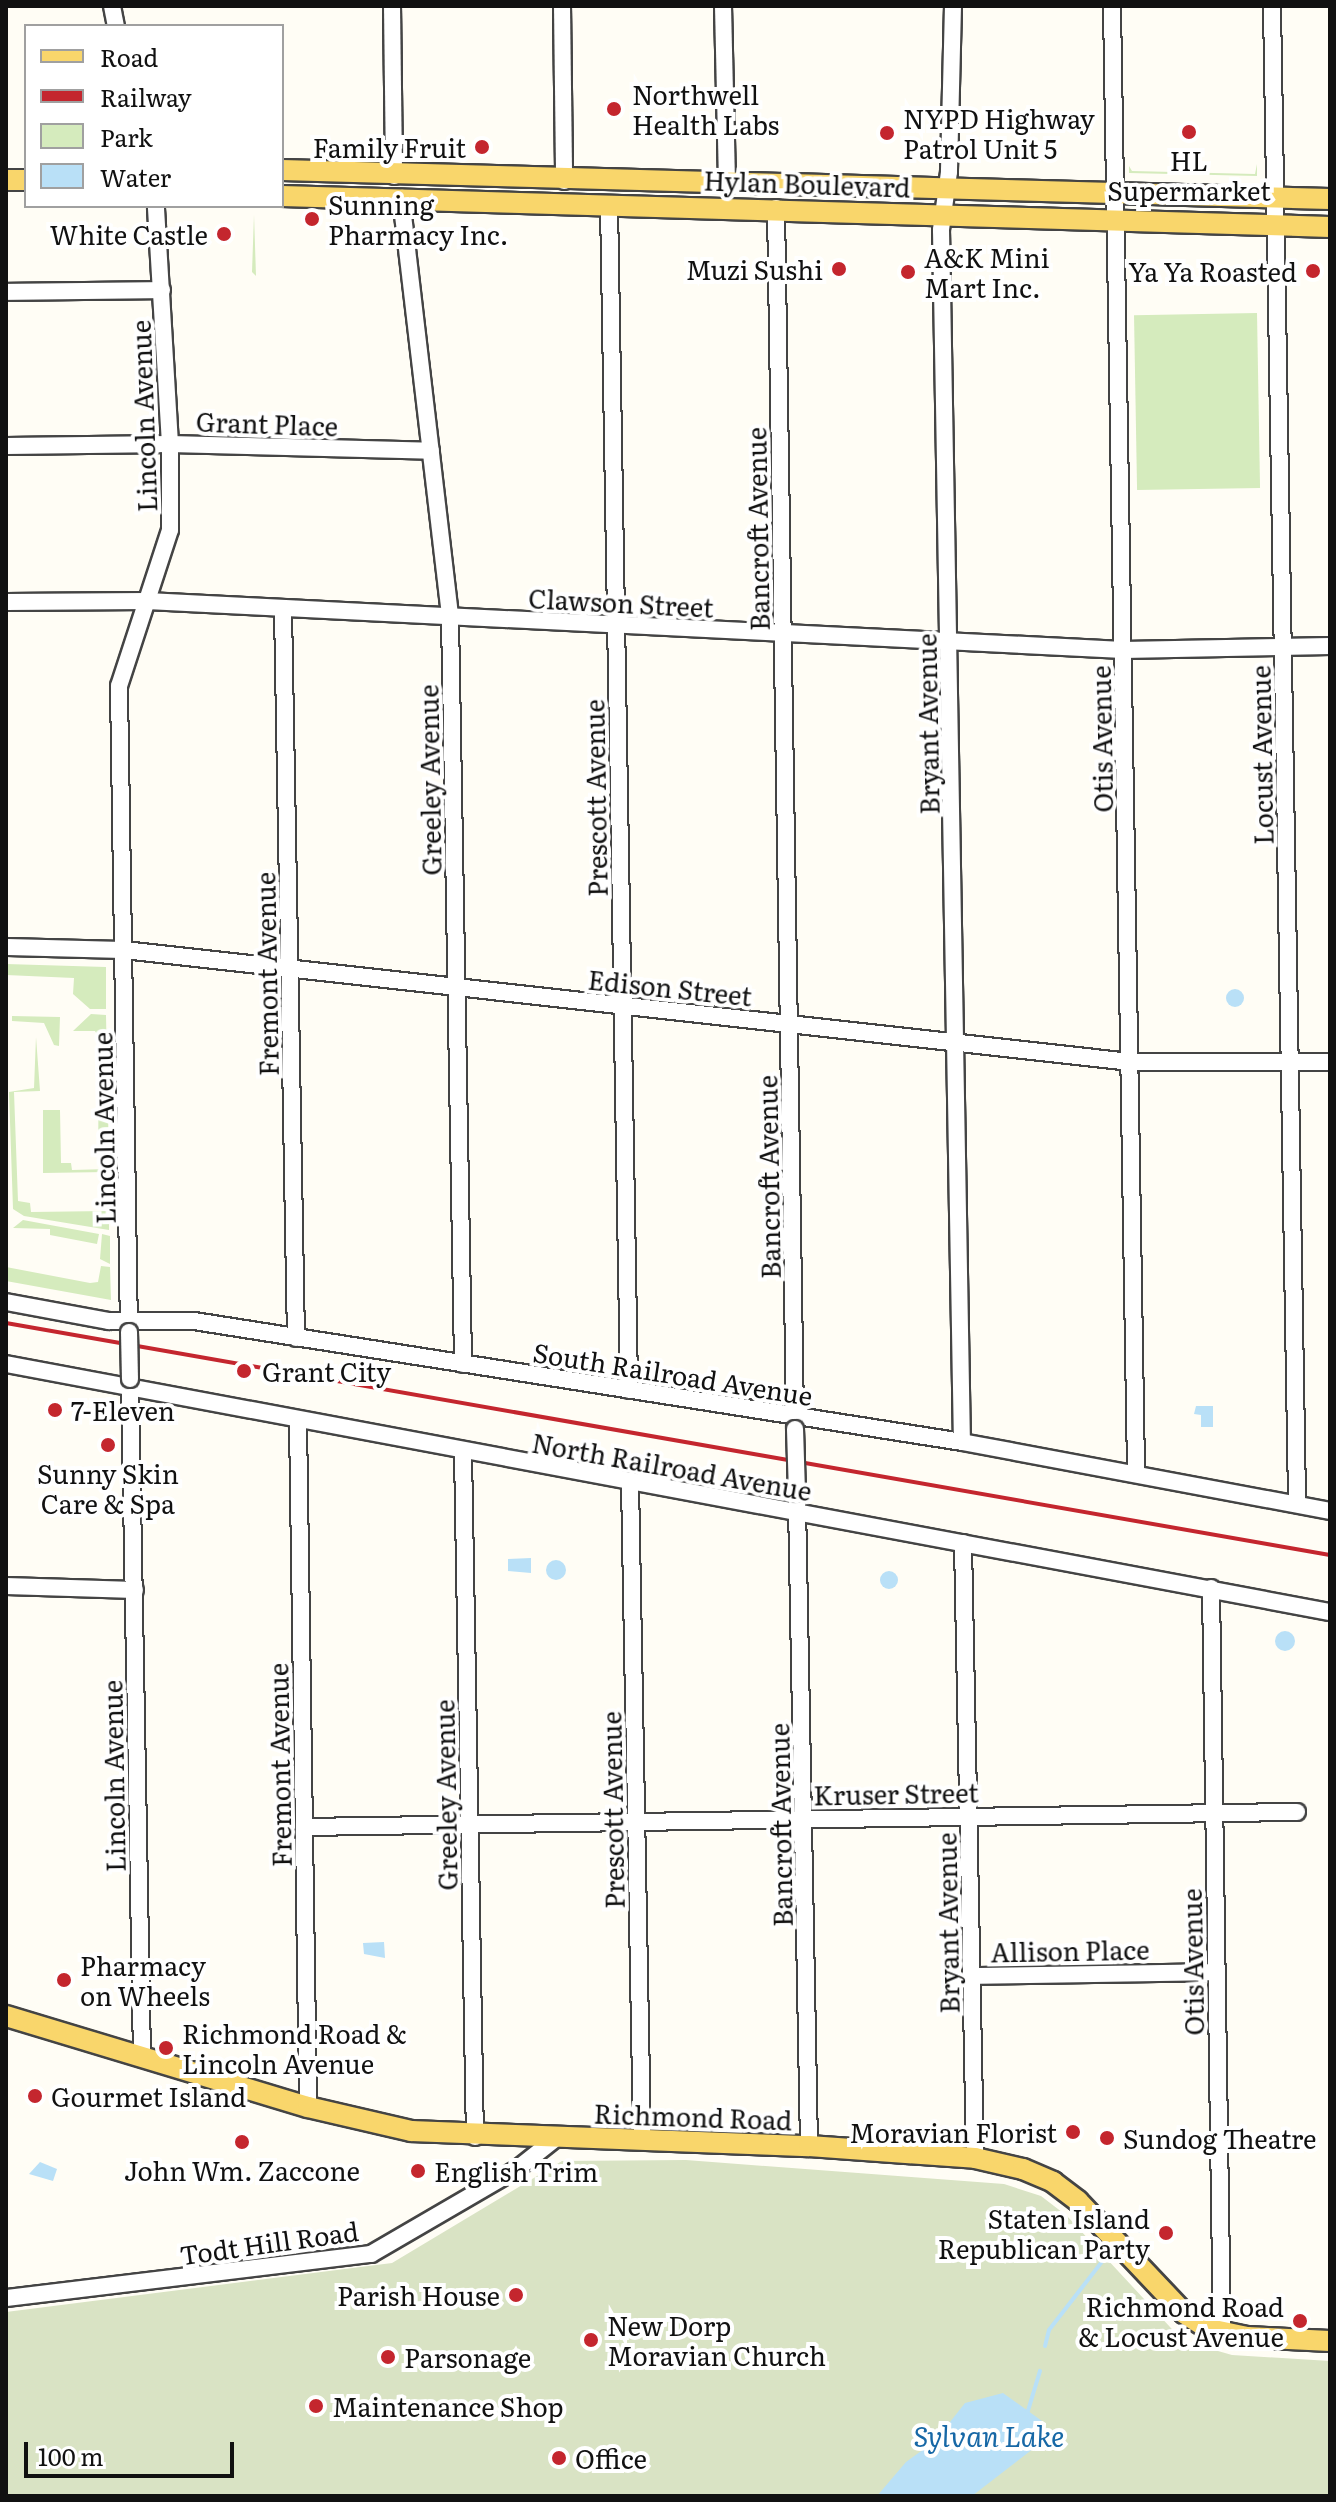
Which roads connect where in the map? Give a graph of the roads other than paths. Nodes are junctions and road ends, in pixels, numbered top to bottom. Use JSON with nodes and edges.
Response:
{"nodes":[{"id":1,"x":392,"y":6,"type":"edge"},
{"id":2,"x":562,"y":6,"type":"edge"},
{"id":3,"x":723,"y":6,"type":"edge"},
{"id":4,"x":953,"y":6,"type":"edge"},
{"id":5,"x":1112,"y":6,"type":"edge"},
{"id":6,"x":1272,"y":6,"type":"edge"},
{"id":7,"x":284,"y":170,"type":"edge"},
{"id":8,"x":394,"y":176,"type":"junction"},
{"id":9,"x":564,"y":181,"type":"junction"},
{"id":10,"x":727,"y":185,"type":"junction"},
{"id":11,"x":845,"y":188,"type":"junction"},
{"id":12,"x":946,"y":190,"type":"junction"},
{"id":13,"x":1113,"y":194,"type":"junction"},
{"id":14,"x":284,"y":196,"type":"edge"},
{"id":15,"x":401,"y":198,"type":"junction"},
{"id":16,"x":1275,"y":198,"type":"junction"},
{"id":17,"x":1330,"y":199,"type":"edge"},
{"id":18,"x":609,"y":204,"type":"junction"},
{"id":19,"x":156,"y":208,"type":"edge"},
{"id":20,"x":776,"y":208,"type":"junction"},
{"id":21,"x":846,"y":210,"type":"junction"},
{"id":22,"x":942,"y":213,"type":"junction"},
{"id":23,"x":1113,"y":218,"type":"junction"},
{"id":24,"x":1275,"y":224,"type":"junction"},
{"id":25,"x":1330,"y":227,"type":"edge"},
{"id":26,"x":162,"y":290,"type":"junction"},
{"id":27,"x":6,"y":292,"type":"edge"},
{"id":28,"x":170,"y":444,"type":"junction"},
{"id":29,"x":6,"y":446,"type":"edge"},
{"id":30,"x":431,"y":451,"type":"junction"},
{"id":31,"x":147,"y":601,"type":"junction"},
{"id":32,"x":6,"y":602,"type":"edge"},
{"id":33,"x":283,"y":609,"type":"junction"},
{"id":34,"x":450,"y":617,"type":"junction"},
{"id":35,"x":616,"y":625,"type":"junction"},
{"id":36,"x":783,"y":634,"type":"junction"},
{"id":37,"x":950,"y":642,"type":"junction"},
{"id":38,"x":1330,"y":646,"type":"edge"},
{"id":39,"x":1283,"y":647,"type":"junction"},
{"id":40,"x":1123,"y":650,"type":"junction"},
{"id":41,"x":6,"y":947,"type":"edge"},
{"id":42,"x":124,"y":950,"type":"junction"},
{"id":43,"x":290,"y":969,"type":"junction"},
{"id":44,"x":456,"y":987,"type":"junction"},
{"id":45,"x":623,"y":1006,"type":"junction"},
{"id":46,"x":790,"y":1024,"type":"junction"},
{"id":47,"x":956,"y":1042,"type":"junction"},
{"id":48,"x":1131,"y":1062,"type":"junction"},
{"id":49,"x":1330,"y":1062,"type":"edge"},
{"id":50,"x":1290,"y":1063,"type":"junction"},
{"id":51,"x":6,"y":1302,"type":"edge"},
{"id":52,"x":129,"y":1327,"type":"junction"},
{"id":53,"x":296,"y":1338,"type":"junction"},
{"id":54,"x":6,"y":1364,"type":"edge"},
{"id":55,"x":463,"y":1364,"type":"junction"},
{"id":56,"x":130,"y":1384,"type":"junction"},
{"id":57,"x":629,"y":1390,"type":"junction"},
{"id":58,"x":298,"y":1421,"type":"junction"},
{"id":59,"x":795,"y":1423,"type":"junction"},
{"id":60,"x":962,"y":1442,"type":"junction"},
{"id":61,"x":463,"y":1452,"type":"junction"},
{"id":62,"x":1136,"y":1472,"type":"junction"},
{"id":63,"x":630,"y":1482,"type":"junction"},
{"id":64,"x":1297,"y":1504,"type":"junction"},
{"id":65,"x":1330,"y":1511,"type":"edge"},
{"id":66,"x":797,"y":1513,"type":"junction"},
{"id":67,"x":963,"y":1543,"type":"junction"},
{"id":68,"x":6,"y":1586,"type":"edge"},
{"id":69,"x":1211,"y":1588,"type":"junction"},
{"id":70,"x":135,"y":1590,"type":"junction"},
{"id":71,"x":1330,"y":1612,"type":"edge"},
{"id":72,"x":1214,"y":1812,"type":"junction"},
{"id":73,"x":1297,"y":1812,"type":"dead end"},
{"id":74,"x":970,"y":1816,"type":"junction"},
{"id":75,"x":804,"y":1818,"type":"junction"},
{"id":76,"x":636,"y":1821,"type":"junction"},
{"id":77,"x":470,"y":1824,"type":"junction"},
{"id":78,"x":304,"y":1827,"type":"junction"},
{"id":79,"x":1216,"y":1972,"type":"junction"},
{"id":80,"x":972,"y":1976,"type":"junction"},
{"id":81,"x":6,"y":2016,"type":"edge"},
{"id":82,"x":142,"y":2057,"type":"junction"},
{"id":83,"x":308,"y":2107,"type":"junction"},
{"id":84,"x":475,"y":2137,"type":"junction"},
{"id":85,"x":642,"y":2137,"type":"junction"},
{"id":86,"x":555,"y":2139,"type":"junction"},
{"id":87,"x":809,"y":2146,"type":"junction"},
{"id":88,"x":975,"y":2158,"type":"junction"},
{"id":89,"x":6,"y":2298,"type":"edge"},
{"id":90,"x":1222,"y":2334,"type":"junction"},
{"id":91,"x":1330,"y":2341,"type":"edge"}],
"edges":[{"from":1,"to":8,"type":"street"},
{"from":2,"to":9,"type":"street"},
{"from":3,"to":10,"type":"street"},
{"from":4,"to":12,"type":"street","name":"Bryant Avenue"},
{"from":5,"to":13,"type":"street","name":"Otis Avenue"},
{"from":6,"to":16,"type":"street","name":"Locust Avenue"},
{"from":7,"to":8,"type":"main road","name":"Hylan Boulevard"},
{"from":8,"to":9,"type":"main road","name":"Hylan Boulevard"},
{"from":9,"to":10,"type":"main road","name":"Hylan Boulevard"},
{"from":10,"to":11,"type":"main road","name":"Hylan Boulevard"},
{"from":11,"to":12,"type":"main road","name":"Hylan Boulevard"},
{"from":11,"to":21,"type":"main road"},
{"from":12,"to":13,"type":"main road","name":"Hylan Boulevard"},
{"from":12,"to":22,"type":"street","name":"Bryant Avenue"},
{"from":13,"to":16,"type":"main road","name":"Hylan Boulevard"},
{"from":13,"to":23,"type":"street","name":"Otis Avenue"},
{"from":14,"to":15,"type":"main road","name":"Hylan Boulevard"},
{"from":15,"to":18,"type":"main road","name":"Hylan Boulevard"},
{"from":15,"to":30,"type":"street","name":"Greeley Avenue"},
{"from":16,"to":17,"type":"main road","name":"Hylan Boulevard"},
{"from":16,"to":24,"type":"street","name":"Locust Avenue"},
{"from":18,"to":20,"type":"main road","name":"Hylan Boulevard"},
{"from":18,"to":35,"type":"street","name":"Prescott Avenue"},
{"from":19,"to":26,"type":"street","name":"Lincoln Avenue"},
{"from":20,"to":21,"type":"main road","name":"Hylan Boulevard"},
{"from":20,"to":36,"type":"street","name":"Bancroft Avenue"},
{"from":21,"to":22,"type":"main road","name":"Hylan Boulevard"},
{"from":22,"to":23,"type":"main road","name":"Hylan Boulevard"},
{"from":22,"to":37,"type":"street","name":"Bryant Avenue"},
{"from":23,"to":24,"type":"main road","name":"Hylan Boulevard"},
{"from":23,"to":40,"type":"street","name":"Otis Avenue"},
{"from":24,"to":25,"type":"main road","name":"Hylan Boulevard"},
{"from":24,"to":39,"type":"street","name":"Locust Avenue"},
{"from":26,"to":27,"type":"street"},
{"from":26,"to":28,"type":"street","name":"Lincoln Avenue"},
{"from":28,"to":29,"type":"street","name":"Grant Place"},
{"from":28,"to":30,"type":"street","name":"Grant Place"},
{"from":28,"to":31,"type":"street","name":"Lincoln Avenue"},
{"from":30,"to":34,"type":"street","name":"Greeley Avenue"},
{"from":31,"to":32,"type":"street","name":"Clawson Street"},
{"from":31,"to":33,"type":"street","name":"Clawson Street"},
{"from":31,"to":42,"type":"street","name":"Lincoln Avenue"},
{"from":33,"to":34,"type":"street","name":"Clawson Street"},
{"from":33,"to":43,"type":"street","name":"Fremont Avenue"},
{"from":34,"to":35,"type":"street","name":"Clawson Street"},
{"from":34,"to":44,"type":"street","name":"Greeley Avenue"},
{"from":35,"to":36,"type":"street","name":"Clawson Street"},
{"from":35,"to":45,"type":"street","name":"Prescott Avenue"},
{"from":36,"to":37,"type":"street","name":"Clawson Street"},
{"from":36,"to":46,"type":"street","name":"Bancroft Avenue"},
{"from":37,"to":40,"type":"street","name":"Clawson Street"},
{"from":37,"to":47,"type":"street","name":"Bryant Avenue"},
{"from":38,"to":39,"type":"street","name":"Clawson Street"},
{"from":39,"to":40,"type":"street","name":"Clawson Street"},
{"from":39,"to":50,"type":"street","name":"Locust Avenue"},
{"from":40,"to":48,"type":"street","name":"Otis Avenue"},
{"from":41,"to":42,"type":"street","name":"Edison Street"},
{"from":42,"to":43,"type":"street","name":"Edison Street"},
{"from":42,"to":52,"type":"street","name":"Lincoln Avenue"},
{"from":43,"to":44,"type":"street","name":"Edison Street"},
{"from":43,"to":53,"type":"street","name":"Fremont Avenue"},
{"from":44,"to":45,"type":"street","name":"Edison Street"},
{"from":44,"to":55,"type":"street","name":"Greeley Avenue"},
{"from":45,"to":46,"type":"street","name":"Edison Street"},
{"from":45,"to":57,"type":"street","name":"Prescott Avenue"},
{"from":46,"to":47,"type":"street","name":"Edison Street"},
{"from":46,"to":59,"type":"street","name":"Bancroft Avenue"},
{"from":47,"to":48,"type":"street","name":"Edison Street"},
{"from":47,"to":60,"type":"street","name":"Bryant Avenue"},
{"from":48,"to":50,"type":"street","name":"Edison Street"},
{"from":48,"to":62,"type":"street","name":"Otis Avenue"},
{"from":49,"to":50,"type":"street","name":"Edison Street"},
{"from":50,"to":64,"type":"street","name":"Locust Avenue"},
{"from":51,"to":52,"type":"street","name":"South Railroad Avenue"},
{"from":52,"to":53,"type":"street","name":"South Railroad Avenue"},
{"from":52,"to":56,"type":"street","name":"Lincoln Avenue","bridge":true},
{"from":53,"to":55,"type":"street","name":"South Railroad Avenue"},
{"from":54,"to":56,"type":"street","name":"North Railroad Avenue"},
{"from":55,"to":57,"type":"street","name":"South Railroad Avenue"},
{"from":56,"to":58,"type":"street","name":"North Railroad Avenue"},
{"from":56,"to":70,"type":"street","name":"Lincoln Avenue"},
{"from":57,"to":59,"type":"street","name":"South Railroad Avenue"},
{"from":58,"to":61,"type":"street","name":"North Railroad Avenue"},
{"from":58,"to":78,"type":"street","name":"Fremont Avenue"},
{"from":59,"to":60,"type":"street","name":"South Railroad Avenue"},
{"from":59,"to":66,"type":"street","name":"Bancroft Avenue","bridge":true},
{"from":60,"to":62,"type":"street","name":"South Railroad Avenue"},
{"from":61,"to":63,"type":"street","name":"North Railroad Avenue"},
{"from":61,"to":77,"type":"street","name":"Greeley Avenue"},
{"from":62,"to":64,"type":"street","name":"South Railroad Avenue"},
{"from":63,"to":66,"type":"street","name":"North Railroad Avenue"},
{"from":63,"to":76,"type":"street","name":"Prescott Avenue"},
{"from":64,"to":65,"type":"street","name":"South Railroad Avenue"},
{"from":66,"to":67,"type":"street","name":"North Railroad Avenue"},
{"from":66,"to":75,"type":"street","name":"Bancroft Avenue"},
{"from":67,"to":69,"type":"street","name":"North Railroad Avenue"},
{"from":67,"to":74,"type":"street","name":"Bryant Avenue"},
{"from":68,"to":70,"type":"street"},
{"from":69,"to":71,"type":"street","name":"North Railroad Avenue"},
{"from":69,"to":72,"type":"street","name":"Otis Avenue"},
{"from":70,"to":82,"type":"street","name":"Lincoln Avenue"},
{"from":72,"to":73,"type":"street","name":"Kruser Street"},
{"from":72,"to":74,"type":"street","name":"Kruser Street"},
{"from":72,"to":79,"type":"street","name":"Otis Avenue"},
{"from":74,"to":75,"type":"street","name":"Kruser Street"},
{"from":74,"to":80,"type":"street","name":"Bryant Avenue"},
{"from":75,"to":76,"type":"street","name":"Kruser Street"},
{"from":75,"to":87,"type":"street","name":"Bancroft Avenue"},
{"from":76,"to":77,"type":"street","name":"Kruser Street"},
{"from":76,"to":85,"type":"street","name":"Prescott Avenue"},
{"from":77,"to":78,"type":"street","name":"Kruser Street"},
{"from":77,"to":84,"type":"street","name":"Greeley Avenue"},
{"from":78,"to":83,"type":"street","name":"Fremont Avenue"},
{"from":79,"to":80,"type":"street","name":"Allison Place"},
{"from":79,"to":90,"type":"street","name":"Otis Avenue"},
{"from":80,"to":88,"type":"street","name":"Bryant Avenue"},
{"from":81,"to":82,"type":"main road","name":"Richmond Road"},
{"from":82,"to":83,"type":"main road","name":"Richmond Road"},
{"from":83,"to":84,"type":"main road","name":"Richmond Road"},
{"from":84,"to":86,"type":"main road","name":"Richmond Road"},
{"from":85,"to":86,"type":"main road","name":"Richmond Road"},
{"from":85,"to":87,"type":"main road","name":"Richmond Road"},
{"from":86,"to":89,"type":"street","name":"Todt Hill Road"},
{"from":87,"to":88,"type":"main road","name":"Richmond Road"},
{"from":88,"to":90,"type":"main road","name":"Richmond Road"},
{"from":90,"to":91,"type":"main road","name":"Richmond Road"}]}
